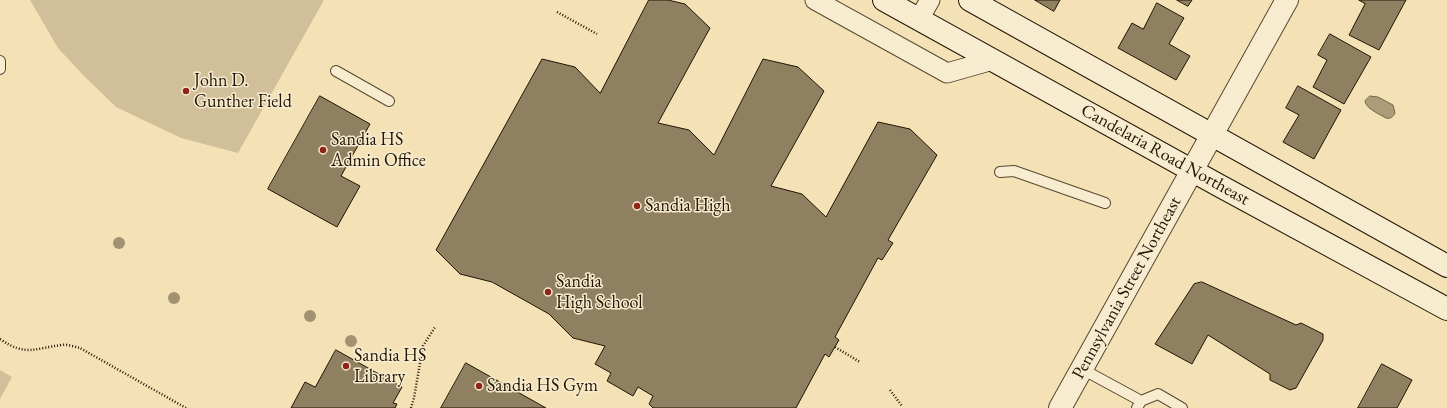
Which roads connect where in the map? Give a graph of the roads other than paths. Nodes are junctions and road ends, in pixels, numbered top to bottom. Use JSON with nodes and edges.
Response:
{"nodes":[{"id":1,"x":815,"y":0,"type":"edge"},
{"id":2,"x":884,"y":0,"type":"edge"},
{"id":3,"x":930,"y":0,"type":"edge"},
{"id":4,"x":970,"y":0,"type":"edge"},
{"id":5,"x":1287,"y":0,"type":"edge"},
{"id":6,"x":920,"y":19,"type":"junction"},
{"id":7,"x":993,"y":60,"type":"junction"},
{"id":8,"x":0,"y":61,"type":"edge"},
{"id":9,"x":0,"y":69,"type":"edge"},
{"id":10,"x":336,"y":71,"type":"dead end"},
{"id":11,"x":389,"y":100,"type":"dead end"},
{"id":12,"x":1213,"y":135,"type":"junction"},
{"id":13,"x":1193,"y":171,"type":"junction"},
{"id":14,"x":1000,"y":172,"type":"dead end"},
{"id":15,"x":1105,"y":203,"type":"dead end"},
{"id":16,"x":1447,"y":266,"type":"edge"},
{"id":17,"x":1447,"y":309,"type":"edge"},
{"id":18,"x":1082,"y":369,"type":"junction"},
{"id":19,"x":1139,"y":404,"type":"edge"},
{"id":20,"x":1060,"y":408,"type":"edge"},
{"id":21,"x":1182,"y":408,"type":"edge"}],
"edges":[{"from":1,"to":7,"type":"street"},
{"from":2,"to":6,"type":"main road","name":"Candelaria Road Northeast"},
{"from":3,"to":6,"type":"street"},
{"from":4,"to":12,"type":"main road"},
{"from":5,"to":12,"type":"main road","name":"Pennsylvania Street Northeast"},
{"from":6,"to":7,"type":"main road","name":"Candelaria Road Northeast"},
{"from":7,"to":13,"type":"main road","name":"Candelaria Road Northeast"},
{"from":8,"to":9,"type":"lane"},
{"from":10,"to":11,"type":"lane"},
{"from":12,"to":13,"type":"main road","name":"Pennsylvania Street Northeast"},
{"from":12,"to":16,"type":"main road"},
{"from":13,"to":17,"type":"main road","name":"Candelaria Road Northeast"},
{"from":13,"to":18,"type":"main road","name":"Pennsylvania Street Northeast"},
{"from":14,"to":15,"type":"lane"},
{"from":18,"to":19,"type":"lane"},
{"from":18,"to":20,"type":"main road","name":"Pennsylvania Street Northeast"},
{"from":19,"to":21,"type":"lane"}]}
